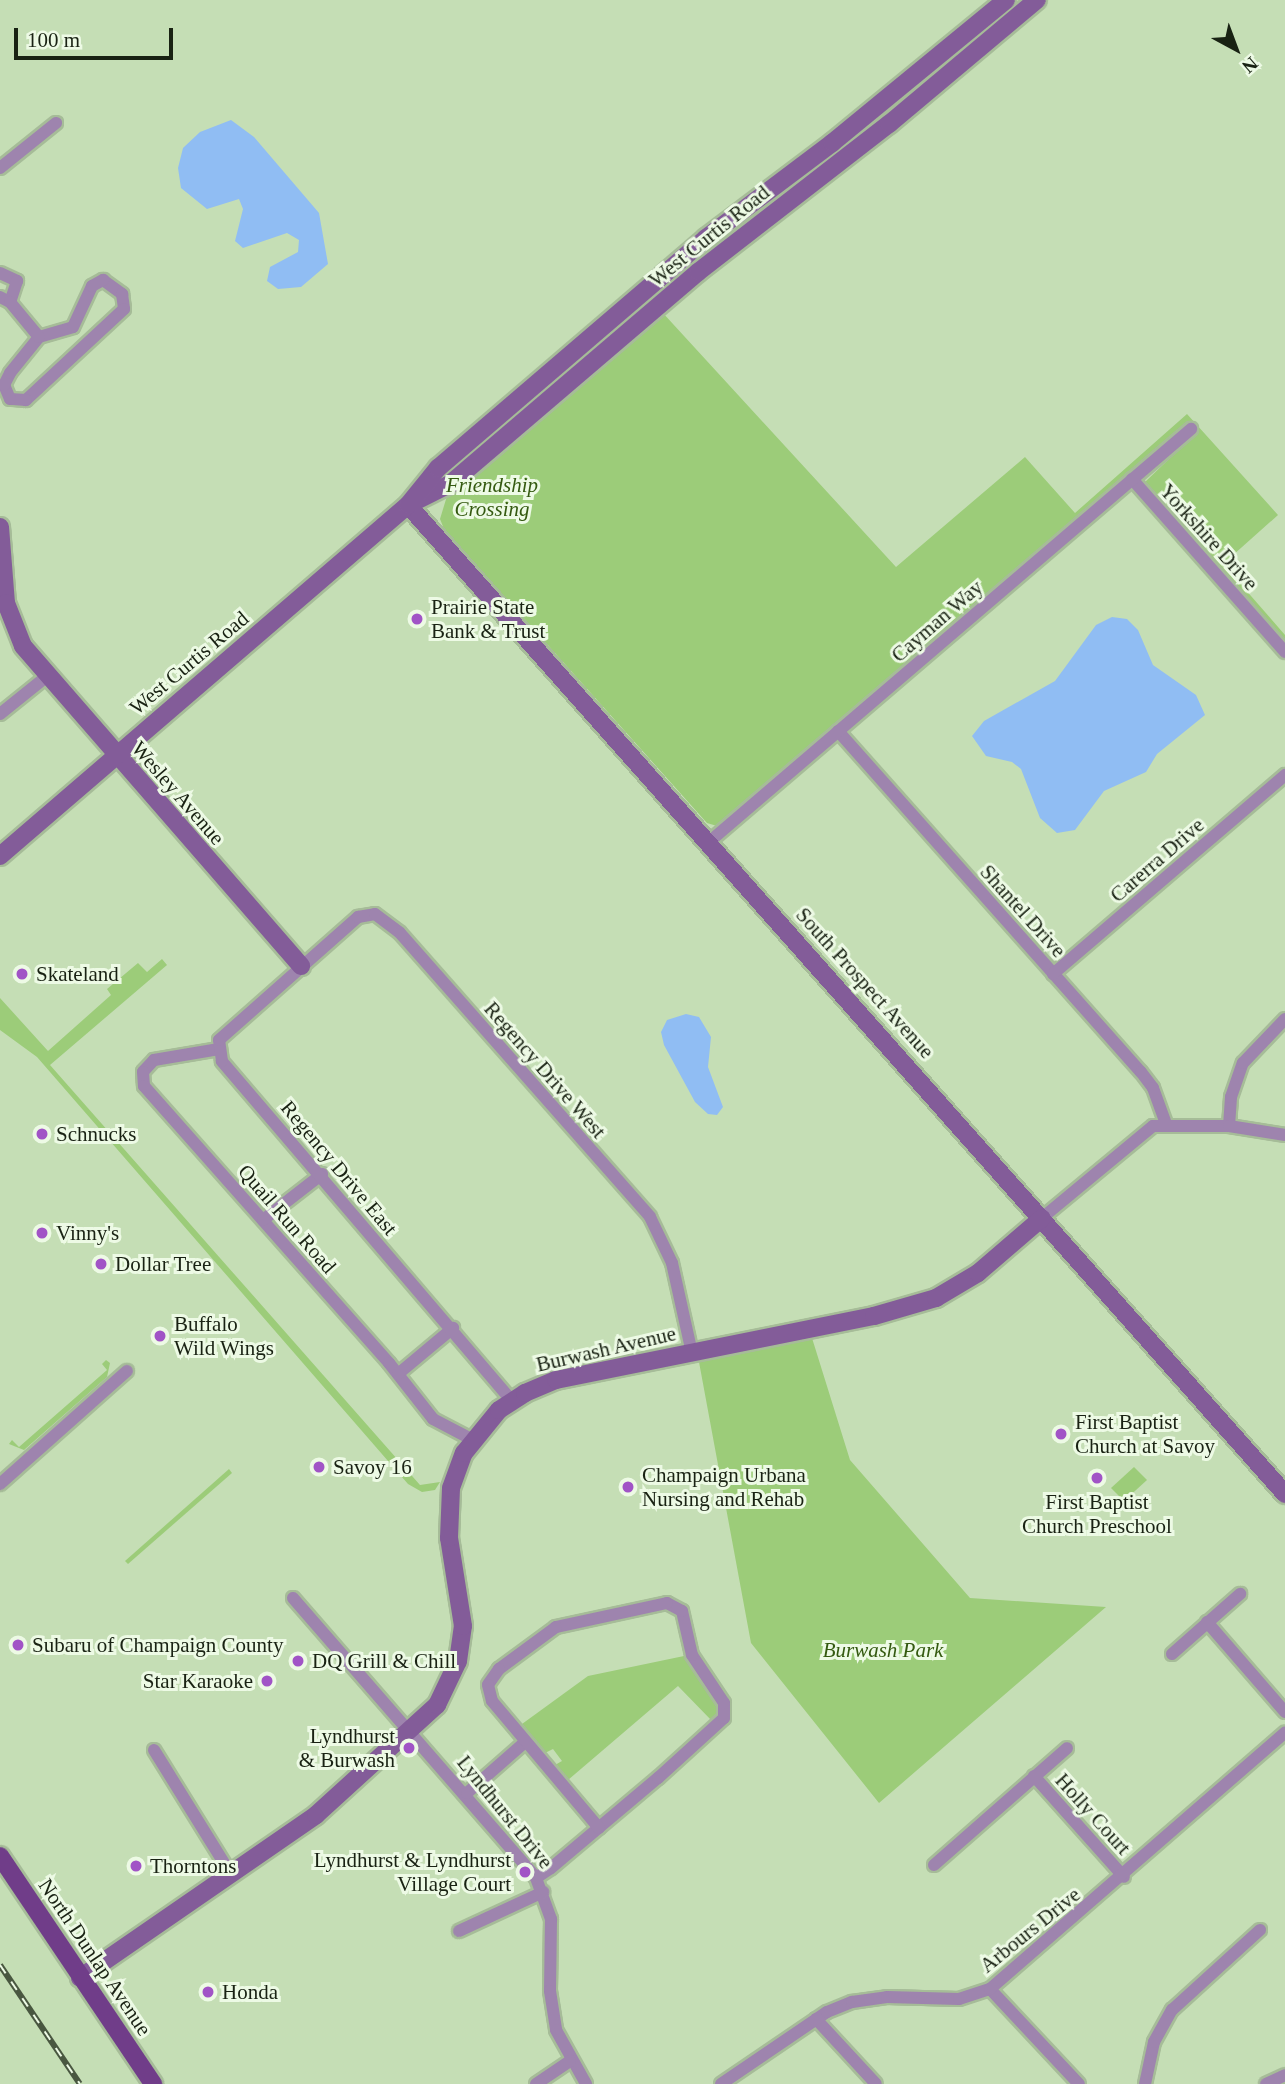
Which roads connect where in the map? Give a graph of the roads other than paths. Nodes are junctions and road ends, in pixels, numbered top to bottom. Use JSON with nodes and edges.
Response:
{"nodes":[{"id":1,"x":1006,"y":0,"type":"edge"},
{"id":2,"x":1037,"y":0,"type":"edge"},
{"id":3,"x":56,"y":123,"type":"dead end"},
{"id":4,"x":0,"y":169,"type":"edge"},
{"id":5,"x":0,"y":273,"type":"edge"},
{"id":6,"x":5,"y":299,"type":"edge"},
{"id":7,"x":39,"y":337,"type":"junction"},
{"id":8,"x":1191,"y":429,"type":"dead end"},
{"id":9,"x":1132,"y":480,"type":"junction"},
{"id":10,"x":408,"y":505,"type":"junction"},
{"id":11,"x":0,"y":527,"type":"edge"},
{"id":12,"x":1285,"y":652,"type":"edge"},
{"id":13,"x":46,"y":677,"type":"junction"},
{"id":14,"x":0,"y":714,"type":"edge"},
{"id":15,"x":838,"y":731,"type":"junction"},
{"id":16,"x":116,"y":757,"type":"junction"},
{"id":17,"x":1285,"y":775,"type":"edge"},
{"id":18,"x":709,"y":842,"type":"junction"},
{"id":19,"x":0,"y":856,"type":"edge"},
{"id":20,"x":301,"y":966,"type":"junction"},
{"id":21,"x":1053,"y":974,"type":"junction"},
{"id":22,"x":1285,"y":1018,"type":"edge"},
{"id":23,"x":219,"y":1049,"type":"junction"},
{"id":24,"x":1166,"y":1124,"type":"junction"},
{"id":25,"x":1229,"y":1126,"type":"junction"},
{"id":26,"x":1285,"y":1135,"type":"edge"},
{"id":27,"x":322,"y":1174,"type":"junction"},
{"id":28,"x":1042,"y":1218,"type":"junction"},
{"id":29,"x":263,"y":1220,"type":"junction"},
{"id":30,"x":453,"y":1328,"type":"junction"},
{"id":31,"x":692,"y":1353,"type":"junction"},
{"id":32,"x":127,"y":1371,"type":"dead end"},
{"id":33,"x":398,"y":1374,"type":"junction"},
{"id":34,"x":512,"y":1401,"type":"junction"},
{"id":35,"x":473,"y":1440,"type":"junction"},
{"id":36,"x":0,"y":1484,"type":"edge"},
{"id":37,"x":1285,"y":1494,"type":"edge"},
{"id":38,"x":1240,"y":1594,"type":"dead end"},
{"id":39,"x":293,"y":1598,"type":"dead end"},
{"id":40,"x":1207,"y":1622,"type":"junction"},
{"id":41,"x":1172,"y":1654,"type":"dead end"},
{"id":42,"x":1285,"y":1712,"type":"edge"},
{"id":43,"x":413,"y":1732,"type":"junction"},
{"id":44,"x":1285,"y":1733,"type":"edge"},
{"id":45,"x":524,"y":1742,"type":"junction"},
{"id":46,"x":1067,"y":1748,"type":"dead end"},
{"id":47,"x":153,"y":1750,"type":"dead end"},
{"id":48,"x":1034,"y":1776,"type":"junction"},
{"id":49,"x":467,"y":1793,"type":"junction"},
{"id":50,"x":599,"y":1828,"type":"junction"},
{"id":51,"x":0,"y":1856,"type":"edge"},
{"id":52,"x":934,"y":1865,"type":"dead end"},
{"id":53,"x":231,"y":1874,"type":"junction"},
{"id":54,"x":1124,"y":1877,"type":"junction"},
{"id":55,"x":536,"y":1878,"type":"junction"},
{"id":56,"x":543,"y":1892,"type":"junction"},
{"id":57,"x":1260,"y":1930,"type":"dead end"},
{"id":58,"x":459,"y":1931,"type":"dead end"},
{"id":59,"x":80,"y":1978,"type":"junction"},
{"id":60,"x":990,"y":1989,"type":"junction"},
{"id":61,"x":816,"y":2020,"type":"junction"},
{"id":62,"x":570,"y":2061,"type":"junction"},
{"id":63,"x":1285,"y":2075,"type":"edge"},
{"id":64,"x":153,"y":2084,"type":"edge"},
{"id":65,"x":536,"y":2084,"type":"edge"},
{"id":66,"x":586,"y":2084,"type":"edge"},
{"id":67,"x":721,"y":2084,"type":"edge"},
{"id":68,"x":876,"y":2084,"type":"edge"},
{"id":69,"x":1079,"y":2084,"type":"edge"},
{"id":70,"x":1145,"y":2084,"type":"edge"},
{"id":71,"x":1266,"y":2084,"type":"edge"}],
"edges":[{"from":1,"to":10,"type":"main road","name":"West Curtis Road"},
{"from":2,"to":10,"type":"main road","name":"West Curtis Road"},
{"from":3,"to":4,"type":"street"},
{"from":5,"to":6,"type":"street"},
{"from":6,"to":7,"type":"street"},
{"from":7,"to":7,"type":"street"},
{"from":8,"to":9,"type":"street","name":"Cayman Way"},
{"from":9,"to":12,"type":"street","name":"Yorkshire Drive"},
{"from":9,"to":15,"type":"street","name":"Cayman Way"},
{"from":10,"to":16,"type":"main road","name":"West Curtis Road"},
{"from":10,"to":18,"type":"main road","name":"South Prospect Avenue"},
{"from":11,"to":13,"type":"main road","name":"Wesley Avenue"},
{"from":13,"to":14,"type":"street"},
{"from":13,"to":16,"type":"main road","name":"Wesley Avenue"},
{"from":15,"to":18,"type":"street","name":"Cayman Way"},
{"from":15,"to":21,"type":"street","name":"Shantel Drive"},
{"from":16,"to":19,"type":"main road","name":"West Curtis Road"},
{"from":16,"to":20,"type":"main road","name":"Wesley Avenue"},
{"from":17,"to":21,"type":"street","name":"Carerra Drive"},
{"from":18,"to":28,"type":"main road","name":"South Prospect Avenue"},
{"from":20,"to":23,"type":"street"},
{"from":20,"to":31,"type":"street","name":"Regency Drive West"},
{"from":21,"to":24,"type":"street","name":"Shantel Drive"},
{"from":22,"to":25,"type":"street"},
{"from":23,"to":27,"type":"street","name":"Regency Drive East"},
{"from":23,"to":29,"type":"street","name":"Quail Run Road"},
{"from":24,"to":25,"type":"street"},
{"from":24,"to":28,"type":"street"},
{"from":25,"to":26,"type":"street"},
{"from":27,"to":29,"type":"street"},
{"from":27,"to":30,"type":"street","name":"Regency Drive East"},
{"from":28,"to":31,"type":"main road","name":"Burwash Avenue"},
{"from":28,"to":37,"type":"main road","name":"South Prospect Avenue"},
{"from":29,"to":33,"type":"street","name":"Quail Run Road"},
{"from":30,"to":33,"type":"street"},
{"from":30,"to":34,"type":"street","name":"Regency Drive East"},
{"from":31,"to":34,"type":"main road","name":"Burwash Avenue"},
{"from":32,"to":36,"type":"street"},
{"from":33,"to":35,"type":"street","name":"Quail Run Road"},
{"from":34,"to":35,"type":"main road","name":"Burwash Avenue"},
{"from":35,"to":43,"type":"main road","name":"Burwash Avenue"},
{"from":38,"to":40,"type":"street"},
{"from":39,"to":43,"type":"street","name":"Lyndhurst Drive"},
{"from":40,"to":41,"type":"street"},
{"from":40,"to":42,"type":"street"},
{"from":43,"to":49,"type":"street","name":"Lyndhurst Drive"},
{"from":43,"to":53,"type":"main road","name":"Burwash Avenue"},
{"from":44,"to":54,"type":"street","name":"Arbours Drive"},
{"from":45,"to":49,"type":"street"},
{"from":45,"to":50,"type":"street"},
{"from":45,"to":50,"type":"street"},
{"from":46,"to":48,"type":"street","name":"Holly Court"},
{"from":47,"to":53,"type":"street"},
{"from":48,"to":52,"type":"street","name":"Holly Court"},
{"from":48,"to":54,"type":"street","name":"Holly Court"},
{"from":49,"to":55,"type":"street","name":"Lyndhurst Drive"},
{"from":50,"to":55,"type":"street"},
{"from":51,"to":59,"type":"main road","name":"North Dunlap Avenue"},
{"from":53,"to":59,"type":"main road","name":"Burwash Avenue"},
{"from":54,"to":60,"type":"street","name":"Arbours Drive"},
{"from":55,"to":56,"type":"street","name":"Lyndhurst Drive"},
{"from":56,"to":58,"type":"street"},
{"from":56,"to":62,"type":"street","name":"Lyndhurst Drive"},
{"from":57,"to":70,"type":"street"},
{"from":59,"to":64,"type":"main road","name":"North Dunlap Avenue"},
{"from":60,"to":61,"type":"street","name":"Arbours Drive"},
{"from":60,"to":69,"type":"street"},
{"from":61,"to":67,"type":"street","name":"Arbours Drive"},
{"from":61,"to":68,"type":"street"},
{"from":62,"to":65,"type":"street"},
{"from":62,"to":66,"type":"street","name":"Lyndhurst Drive"},
{"from":63,"to":71,"type":"street"}]}
